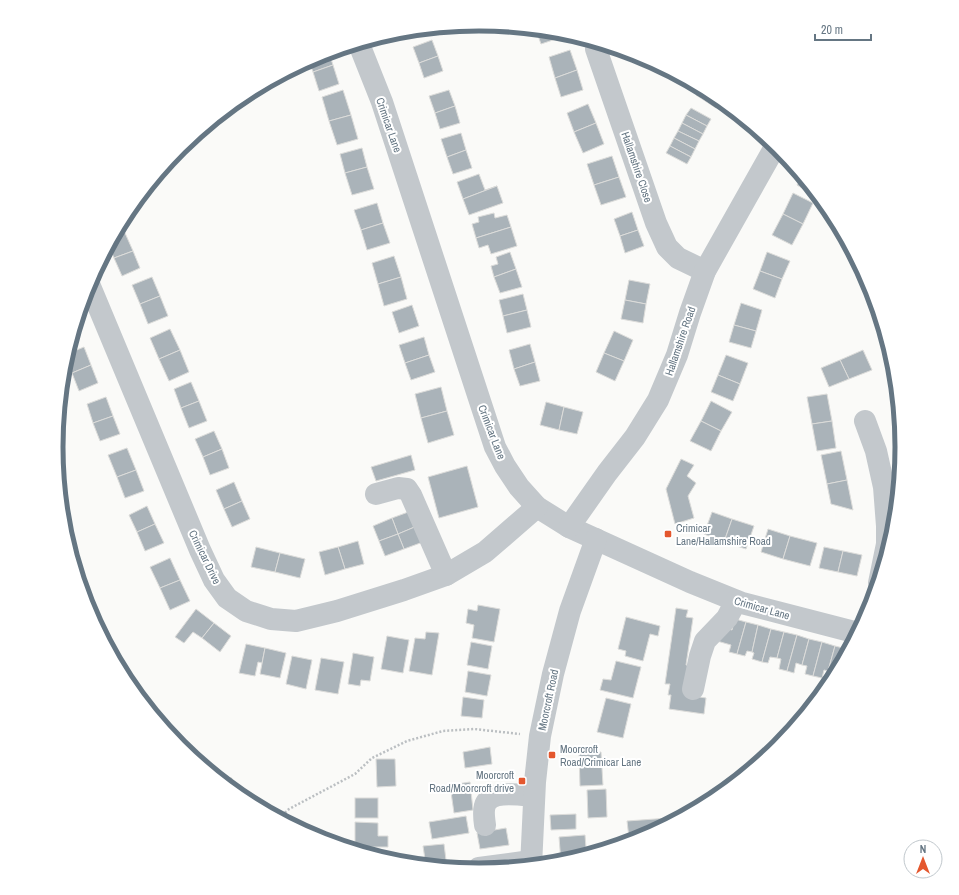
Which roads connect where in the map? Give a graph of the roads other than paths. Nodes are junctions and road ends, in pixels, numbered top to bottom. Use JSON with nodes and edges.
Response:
{"nodes":[{"id":1,"x":596,"y":48,"type":"edge"},
{"id":2,"x":360,"y":49,"type":"edge"},
{"id":3,"x":772,"y":151,"type":"edge"},
{"id":4,"x":705,"y":271,"type":"junction"},
{"id":5,"x":93,"y":293,"type":"edge"},
{"id":6,"x":865,"y":421,"type":"dead end"},
{"id":7,"x":376,"y":494,"type":"dead end"},
{"id":8,"x":537,"y":507,"type":"junction"},
{"id":9,"x":569,"y":527,"type":"junction"},
{"id":10,"x":887,"y":533,"type":"edge"},
{"id":11,"x":596,"y":539,"type":"junction"},
{"id":12,"x":446,"y":574,"type":"junction"},
{"id":13,"x":736,"y":601,"type":"junction"},
{"id":14,"x":853,"y":632,"type":"edge"},
{"id":15,"x":693,"y":689,"type":"dead end"},
{"id":16,"x":534,"y":796,"type":"junction"},
{"id":17,"x":485,"y":824,"type":"dead end"},
{"id":18,"x":531,"y":860,"type":"edge"}],
"edges":[{"from":1,"to":4,"type":"street","name":"Hallamshire Close"},
{"from":2,"to":8,"type":"street","name":"Crimicar Lane"},
{"from":3,"to":4,"type":"street","name":"Hallamshire Road"},
{"from":4,"to":9,"type":"street","name":"Hallamshire Road"},
{"from":5,"to":12,"type":"street","name":"Crimicar Drive"},
{"from":6,"to":10,"type":"street"},
{"from":7,"to":12,"type":"street"},
{"from":8,"to":9,"type":"street","name":"Crimicar Lane"},
{"from":8,"to":12,"type":"street","name":"Crimicar Drive"},
{"from":9,"to":11,"type":"street","name":"Crimicar Lane"},
{"from":11,"to":13,"type":"street","name":"Crimicar Lane"},
{"from":11,"to":16,"type":"street","name":"Moorcroft Road"},
{"from":13,"to":14,"type":"street","name":"Crimicar Lane"},
{"from":13,"to":15,"type":"street"},
{"from":16,"to":17,"type":"street"},
{"from":16,"to":18,"type":"street","name":"Moorcroft Road"}]}
